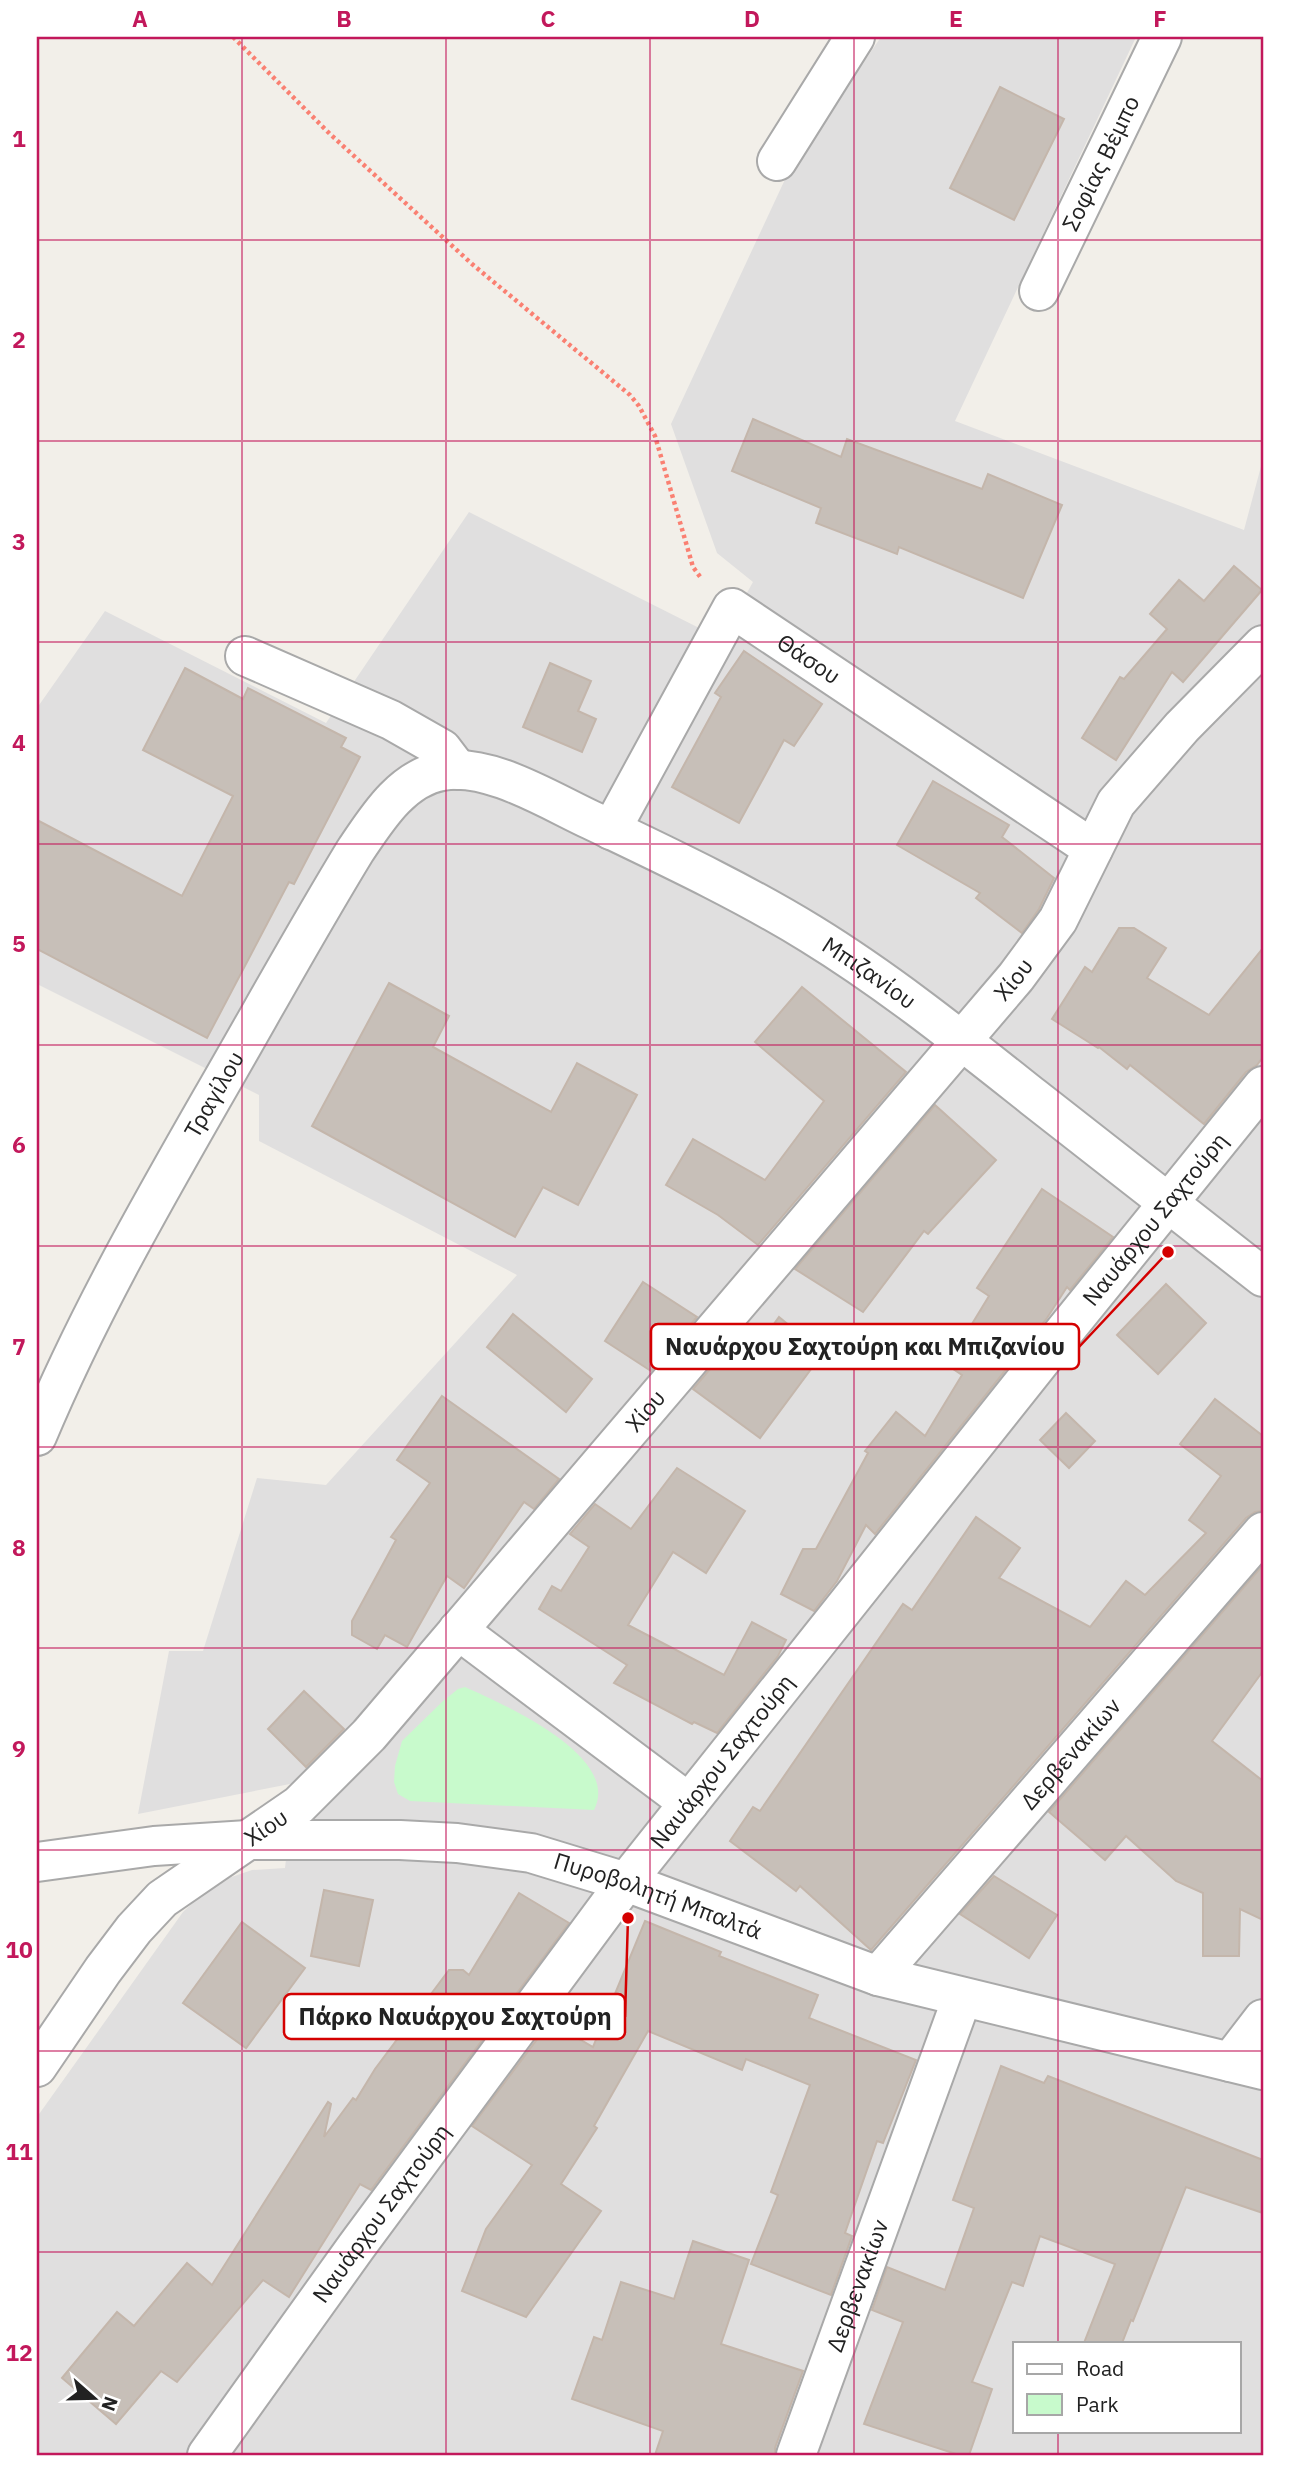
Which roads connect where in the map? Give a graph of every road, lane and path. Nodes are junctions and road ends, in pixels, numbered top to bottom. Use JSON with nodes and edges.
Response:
{"nodes":[{"id":1,"x":233,"y":37,"type":"edge"},
{"id":2,"x":855,"y":37,"type":"edge"},
{"id":3,"x":1161,"y":37,"type":"edge"},
{"id":4,"x":777,"y":161,"type":"dead end"},
{"id":5,"x":1039,"y":290,"type":"dead end"},
{"id":6,"x":732,"y":608,"type":"junction"},
{"id":7,"x":1263,"y":645,"type":"edge"},
{"id":8,"x":245,"y":656,"type":"dead end"},
{"id":9,"x":441,"y":773,"type":"junction"},
{"id":10,"x":611,"y":830,"type":"junction"},
{"id":11,"x":1093,"y":849,"type":"junction"},
{"id":12,"x":963,"y":1041,"type":"junction"},
{"id":13,"x":1263,"y":1086,"type":"edge"},
{"id":14,"x":1167,"y":1202,"type":"junction"},
{"id":15,"x":1263,"y":1277,"type":"edge"},
{"id":16,"x":37,"y":1436,"type":"edge"},
{"id":17,"x":1263,"y":1532,"type":"edge"},
{"id":18,"x":458,"y":1630,"type":"junction"},
{"id":19,"x":689,"y":1803,"type":"junction"},
{"id":20,"x":248,"y":1840,"type":"junction"},
{"id":21,"x":37,"y":1862,"type":"edge"},
{"id":22,"x":626,"y":1882,"type":"junction"},
{"id":23,"x":878,"y":1976,"type":"junction"},
{"id":24,"x":962,"y":1998,"type":"junction"},
{"id":25,"x":1263,"y":2019,"type":"edge"},
{"id":26,"x":1247,"y":2066,"type":"edge"},
{"id":27,"x":37,"y":2067,"type":"edge"},
{"id":28,"x":207,"y":2455,"type":"edge"},
{"id":29,"x":796,"y":2455,"type":"edge"}],
"edges":[{"from":1,"to":6,"type":"path"},
{"from":2,"to":4,"type":"street"},
{"from":3,"to":5,"type":"street","name":"Σοφίας Βέμπο"},
{"from":6,"to":10,"type":"street"},
{"from":6,"to":11,"type":"street","name":"Θάσου"},
{"from":7,"to":11,"type":"street","name":"Χίου"},
{"from":8,"to":9,"type":"street"},
{"from":9,"to":10,"type":"street","name":"Μπιζανίου"},
{"from":9,"to":16,"type":"street","name":"Τραγίλου"},
{"from":10,"to":12,"type":"street","name":"Μπιζανίου"},
{"from":11,"to":12,"type":"street","name":"Χίου"},
{"from":12,"to":14,"type":"street","name":"Μπιζανίου"},
{"from":12,"to":18,"type":"street","name":"Χίου"},
{"from":13,"to":14,"type":"street","name":"Ναυάρχου Σαχτούρη"},
{"from":14,"to":15,"type":"street","name":"Μπιζανίου"},
{"from":14,"to":19,"type":"street","name":"Ναυάρχου Σαχτούρη"},
{"from":17,"to":23,"type":"street","name":"Δερβενακίων"},
{"from":18,"to":19,"type":"street"},
{"from":18,"to":20,"type":"street","name":"Χίου"},
{"from":19,"to":22,"type":"street","name":"Ναυάρχου Σαχτούρη"},
{"from":20,"to":21,"type":"street","name":"Πυροβολητή Μπαλτά"},
{"from":20,"to":22,"type":"street","name":"Πυροβολητή Μπαλτά"},
{"from":20,"to":27,"type":"street","name":"Χίου"},
{"from":22,"to":23,"type":"street","name":"Πυροβολητή Μπαλτά"},
{"from":22,"to":28,"type":"street","name":"Ναυάρχου Σαχτούρη"},
{"from":23,"to":24,"type":"street","name":"Πυροβολητή Μπαλτά"},
{"from":24,"to":26,"type":"street","name":"Πυροβολητή Μπαλτά"},
{"from":24,"to":29,"type":"street","name":"Δερβενακίων"},
{"from":25,"to":26,"type":"street"}]}
